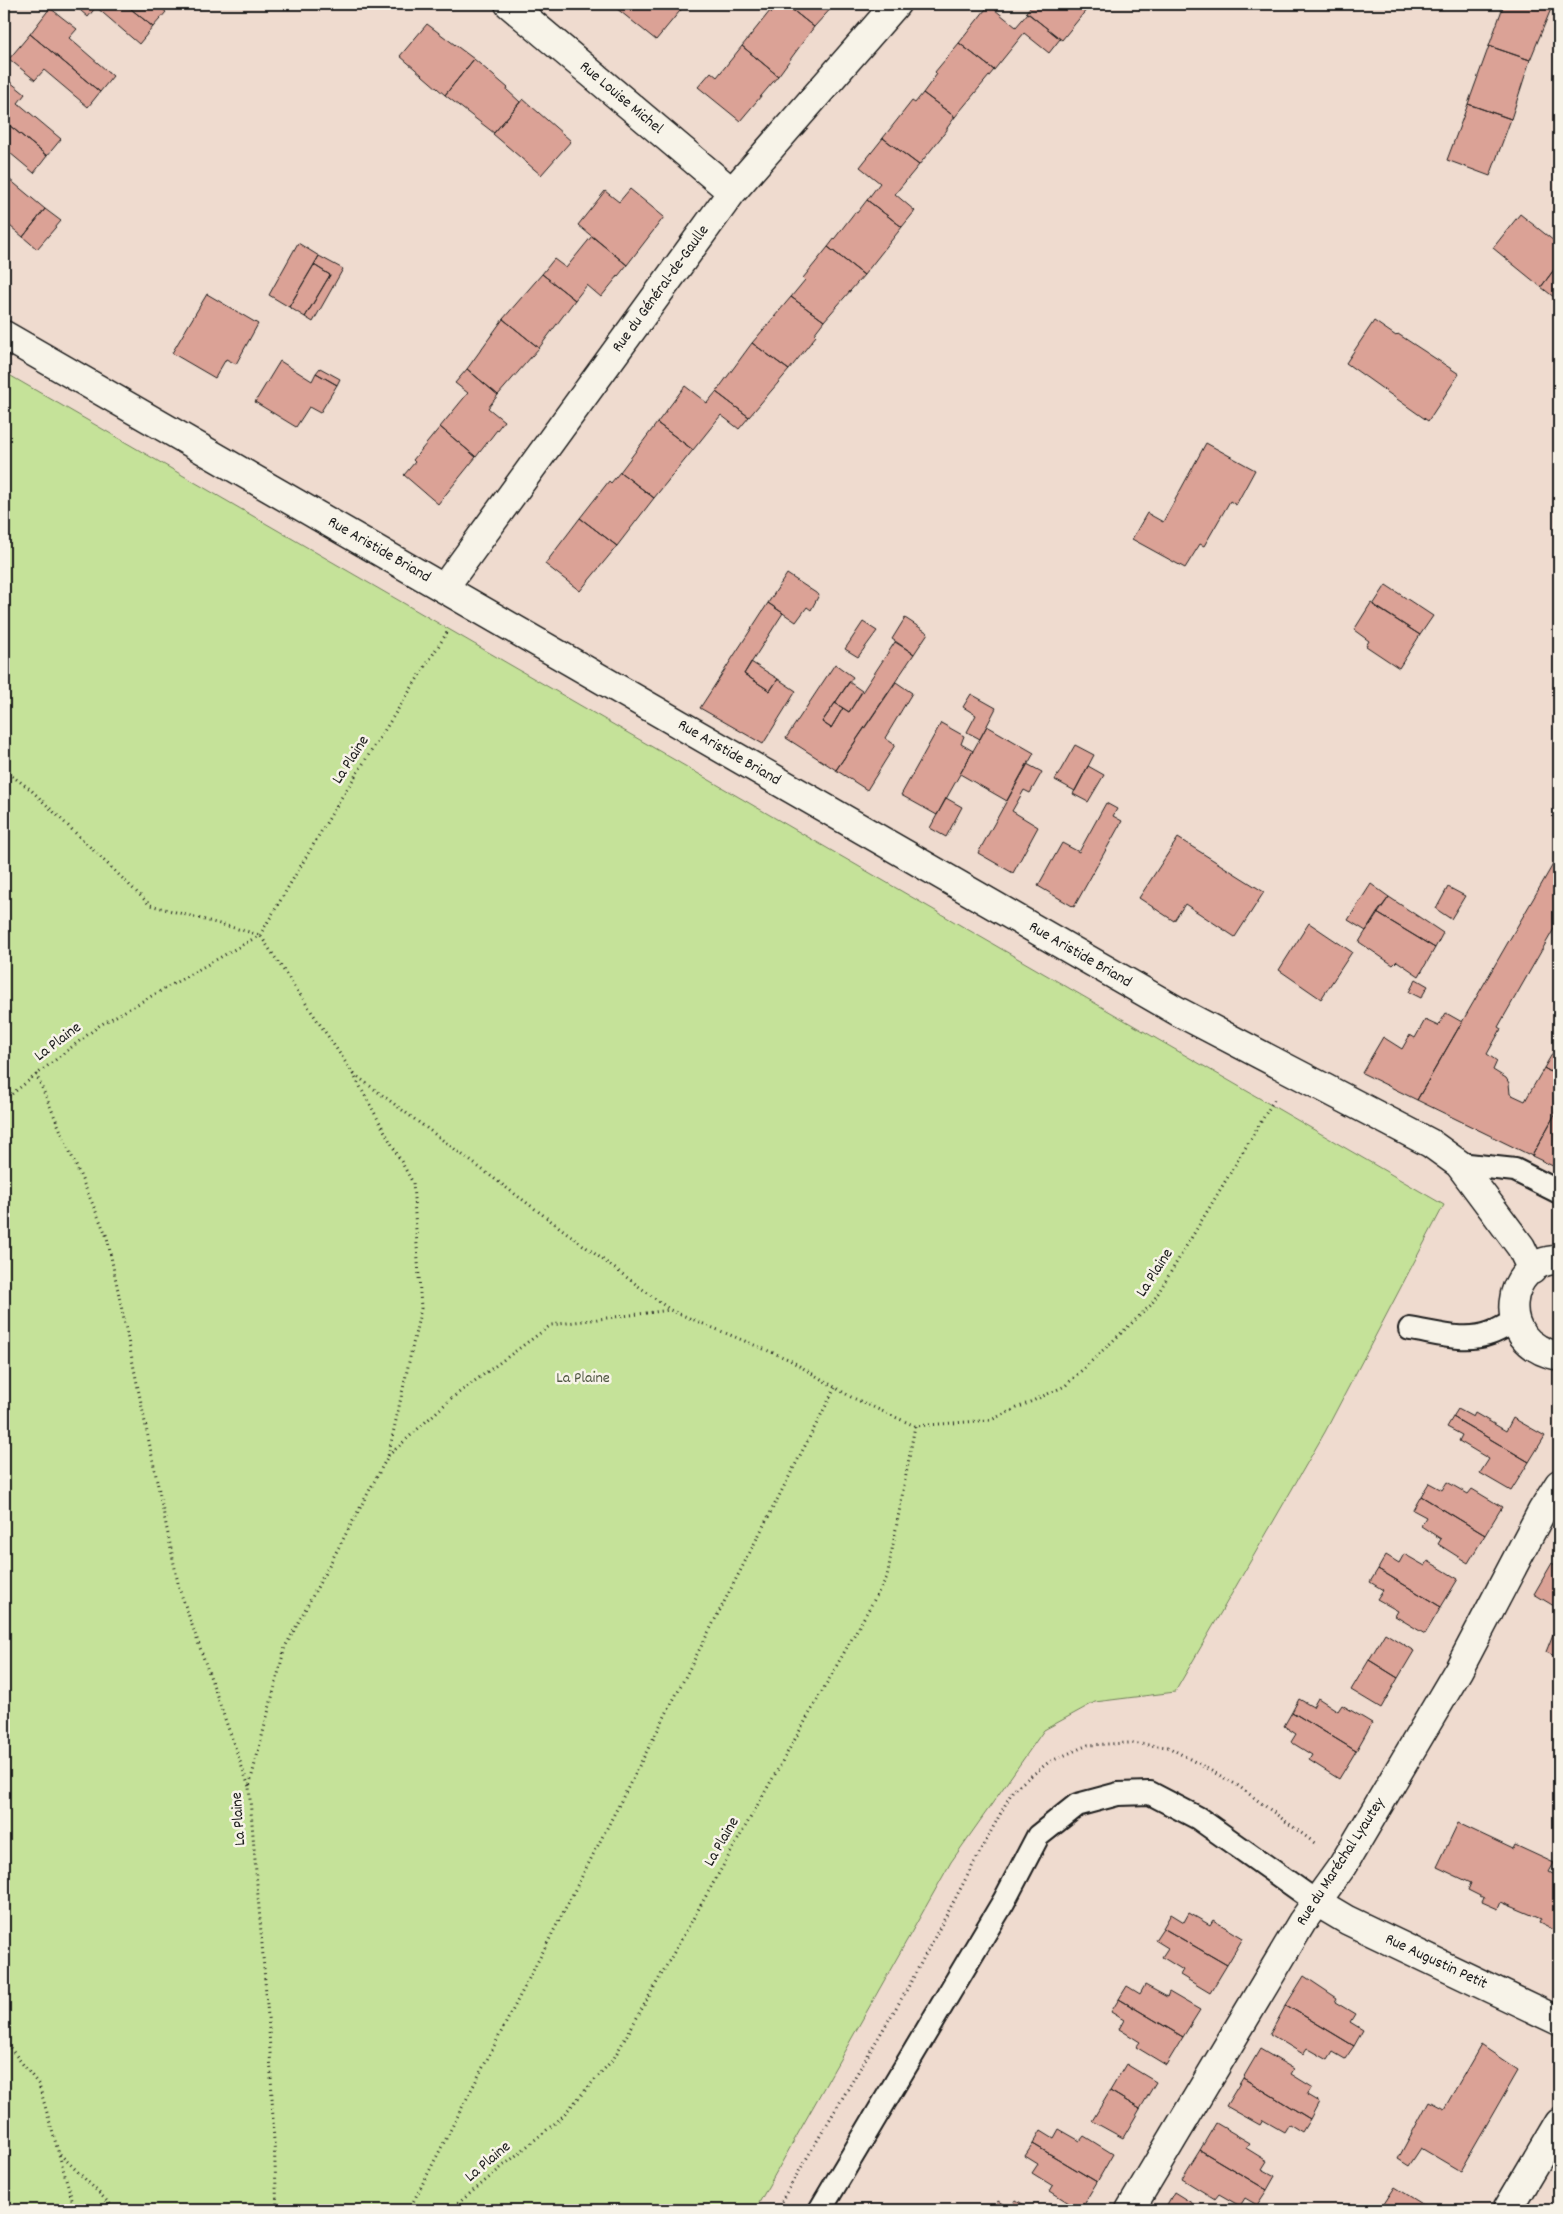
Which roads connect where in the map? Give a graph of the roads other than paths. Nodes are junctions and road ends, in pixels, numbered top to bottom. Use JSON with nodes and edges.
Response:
{"nodes":[{"id":1,"x":509,"y":4,"type":"edge"},
{"id":2,"x":896,"y":4,"type":"edge"},
{"id":3,"x":732,"y":192,"type":"junction"},
{"id":4,"x":4,"y":335,"type":"edge"},
{"id":5,"x":444,"y":588,"type":"junction"},
{"id":6,"x":1459,"y":1164,"type":"junction"},
{"id":7,"x":1559,"y":1192,"type":"edge"},
{"id":8,"x":1559,"y":1260,"type":"edge"},
{"id":9,"x":1532,"y":1270,"type":"junction"},
{"id":10,"x":1515,"y":1321,"type":"junction"},
{"id":11,"x":1410,"y":1329,"type":"dead end"},
{"id":12,"x":1559,"y":1356,"type":"edge"},
{"id":13,"x":1559,"y":1484,"type":"edge"},
{"id":14,"x":1315,"y":1901,"type":"junction"},
{"id":15,"x":1559,"y":2021,"type":"edge"},
{"id":16,"x":1559,"y":2122,"type":"edge"},
{"id":17,"x":820,"y":2210,"type":"edge"},
{"id":18,"x":1130,"y":2210,"type":"edge"},
{"id":19,"x":1506,"y":2210,"type":"edge"}],
"edges":[{"from":1,"to":3,"type":"street","name":"Rue Louise Michel"},
{"from":2,"to":3,"type":"street","name":"Rue du Général-de-Gaulle"},
{"from":3,"to":5,"type":"street","name":"Rue du Général-de-Gaulle"},
{"from":4,"to":5,"type":"street","name":"Rue Aristide Briand"},
{"from":5,"to":6,"type":"street","name":"Rue Aristide Briand"},
{"from":6,"to":7,"type":"lane"},
{"from":6,"to":9,"type":"street","name":"Rue Aristide Briand"},
{"from":8,"to":9,"type":"street"},
{"from":9,"to":10,"type":"street"},
{"from":10,"to":11,"type":"lane"},
{"from":10,"to":12,"type":"street"},
{"from":13,"to":14,"type":"street","name":"Rue du Maréchal Lyautey"},
{"from":14,"to":15,"type":"street","name":"Rue Augustin Petit"},
{"from":14,"to":17,"type":"lane"},
{"from":14,"to":18,"type":"street","name":"Rue du Maréchal Lyautey"},
{"from":16,"to":19,"type":"street"}]}
